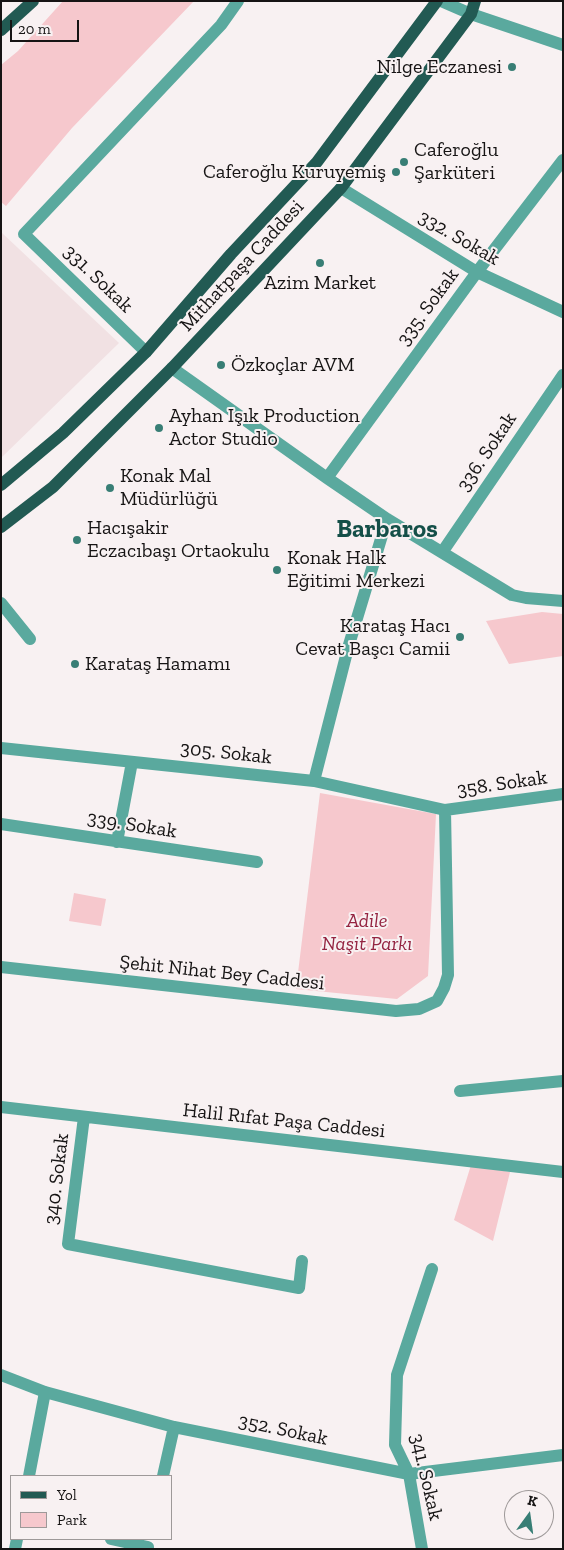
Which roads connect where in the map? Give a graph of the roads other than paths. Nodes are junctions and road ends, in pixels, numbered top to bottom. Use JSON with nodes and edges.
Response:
{"nodes":[{"id":1,"x":33,"y":1,"type":"edge"},
{"id":2,"x":238,"y":1,"type":"edge"},
{"id":3,"x":439,"y":1,"type":"edge"},
{"id":4,"x":475,"y":1,"type":"edge"},
{"id":5,"x":471,"y":14,"type":"junction"},
{"id":6,"x":1,"y":30,"type":"edge"},
{"id":7,"x":563,"y":45,"type":"edge"},
{"id":8,"x":563,"y":160,"type":"edge"},
{"id":9,"x":341,"y":188,"type":"junction"},
{"id":10,"x":477,"y":272,"type":"junction"},
{"id":11,"x":563,"y":312,"type":"edge"},
{"id":12,"x":146,"y":352,"type":"junction"},
{"id":13,"x":172,"y":368,"type":"junction"},
{"id":14,"x":563,"y":374,"type":"edge"},
{"id":15,"x":327,"y":478,"type":"junction"},
{"id":16,"x":1,"y":485,"type":"edge"},
{"id":17,"x":387,"y":518,"type":"junction"},
{"id":18,"x":1,"y":527,"type":"edge"},
{"id":19,"x":442,"y":551,"type":"junction"},
{"id":20,"x":563,"y":601,"type":"edge"},
{"id":21,"x":1,"y":604,"type":"edge"},
{"id":22,"x":30,"y":638,"type":"dead end"},
{"id":23,"x":1,"y":748,"type":"edge"},
{"id":24,"x":132,"y":762,"type":"junction"},
{"id":25,"x":314,"y":781,"type":"junction"},
{"id":26,"x":563,"y":794,"type":"edge"},
{"id":27,"x":445,"y":810,"type":"junction"},
{"id":28,"x":1,"y":824,"type":"edge"},
{"id":29,"x":117,"y":842,"type":"junction"},
{"id":30,"x":257,"y":862,"type":"dead end"},
{"id":31,"x":1,"y":968,"type":"edge"},
{"id":32,"x":563,"y":1081,"type":"edge"},
{"id":33,"x":460,"y":1091,"type":"dead end"},
{"id":34,"x":1,"y":1107,"type":"edge"},
{"id":35,"x":84,"y":1118,"type":"junction"},
{"id":36,"x":563,"y":1172,"type":"edge"},
{"id":37,"x":302,"y":1261,"type":"dead end"},
{"id":38,"x":432,"y":1269,"type":"dead end"},
{"id":39,"x":1,"y":1375,"type":"edge"},
{"id":40,"x":45,"y":1392,"type":"junction"},
{"id":41,"x":174,"y":1427,"type":"junction"},
{"id":42,"x":563,"y":1455,"type":"edge"},
{"id":43,"x":409,"y":1474,"type":"junction"},
{"id":44,"x":30,"y":1475,"type":"edge"},
{"id":45,"x":163,"y":1475,"type":"edge"},
{"id":46,"x":117,"y":1540,"type":"edge"},
{"id":47,"x":148,"y":1545,"type":"edge"},
{"id":48,"x":422,"y":1549,"type":"edge"}],
"edges":[{"from":1,"to":6,"type":"main road"},
{"from":2,"to":12,"type":"street","name":"331. Sokak"},
{"from":3,"to":5,"type":"street"},
{"from":3,"to":12,"type":"main road","name":"Mithatpaşa Caddesi"},
{"from":4,"to":5,"type":"main road","name":"Mithatpaşa Caddesi"},
{"from":5,"to":7,"type":"street"},
{"from":5,"to":9,"type":"main road","name":"Mithatpaşa Caddesi"},
{"from":8,"to":10,"type":"street","name":"335. Sokak"},
{"from":9,"to":10,"type":"street","name":"332. Sokak"},
{"from":9,"to":13,"type":"main road","name":"Mithatpaşa Caddesi"},
{"from":10,"to":11,"type":"street","name":"332. Sokak"},
{"from":10,"to":15,"type":"street","name":"335. Sokak"},
{"from":12,"to":16,"type":"main road","name":"Mithatpaşa Caddesi"},
{"from":13,"to":15,"type":"street"},
{"from":13,"to":18,"type":"main road","name":"Mithatpaşa Caddesi"},
{"from":14,"to":19,"type":"street","name":"336. Sokak"},
{"from":15,"to":17,"type":"street"},
{"from":17,"to":19,"type":"street"},
{"from":17,"to":25,"type":"street"},
{"from":19,"to":20,"type":"street"},
{"from":21,"to":22,"type":"street"},
{"from":23,"to":24,"type":"street","name":"305. Sokak"},
{"from":24,"to":25,"type":"street","name":"305. Sokak"},
{"from":24,"to":29,"type":"street"},
{"from":25,"to":27,"type":"street","name":"305. Sokak"},
{"from":26,"to":27,"type":"street","name":"358. Sokak"},
{"from":27,"to":31,"type":"street","name":"Şehit Nihat Bey Caddesi"},
{"from":28,"to":29,"type":"street","name":"339. Sokak"},
{"from":29,"to":30,"type":"street","name":"339. Sokak"},
{"from":32,"to":33,"type":"street"},
{"from":34,"to":35,"type":"street","name":"Halil Rıfat Paşa Caddesi"},
{"from":35,"to":36,"type":"street","name":"Halil Rıfat Paşa Caddesi"},
{"from":35,"to":37,"type":"street","name":"340. Sokak"},
{"from":38,"to":43,"type":"street","name":"341. Sokak"},
{"from":39,"to":40,"type":"street","name":"352. Sokak"},
{"from":40,"to":41,"type":"street","name":"352. Sokak"},
{"from":40,"to":44,"type":"street"},
{"from":41,"to":43,"type":"street","name":"352. Sokak"},
{"from":41,"to":45,"type":"street"},
{"from":42,"to":43,"type":"street","name":"352. Sokak"},
{"from":43,"to":48,"type":"street","name":"341. Sokak"},
{"from":46,"to":47,"type":"street"}]}
